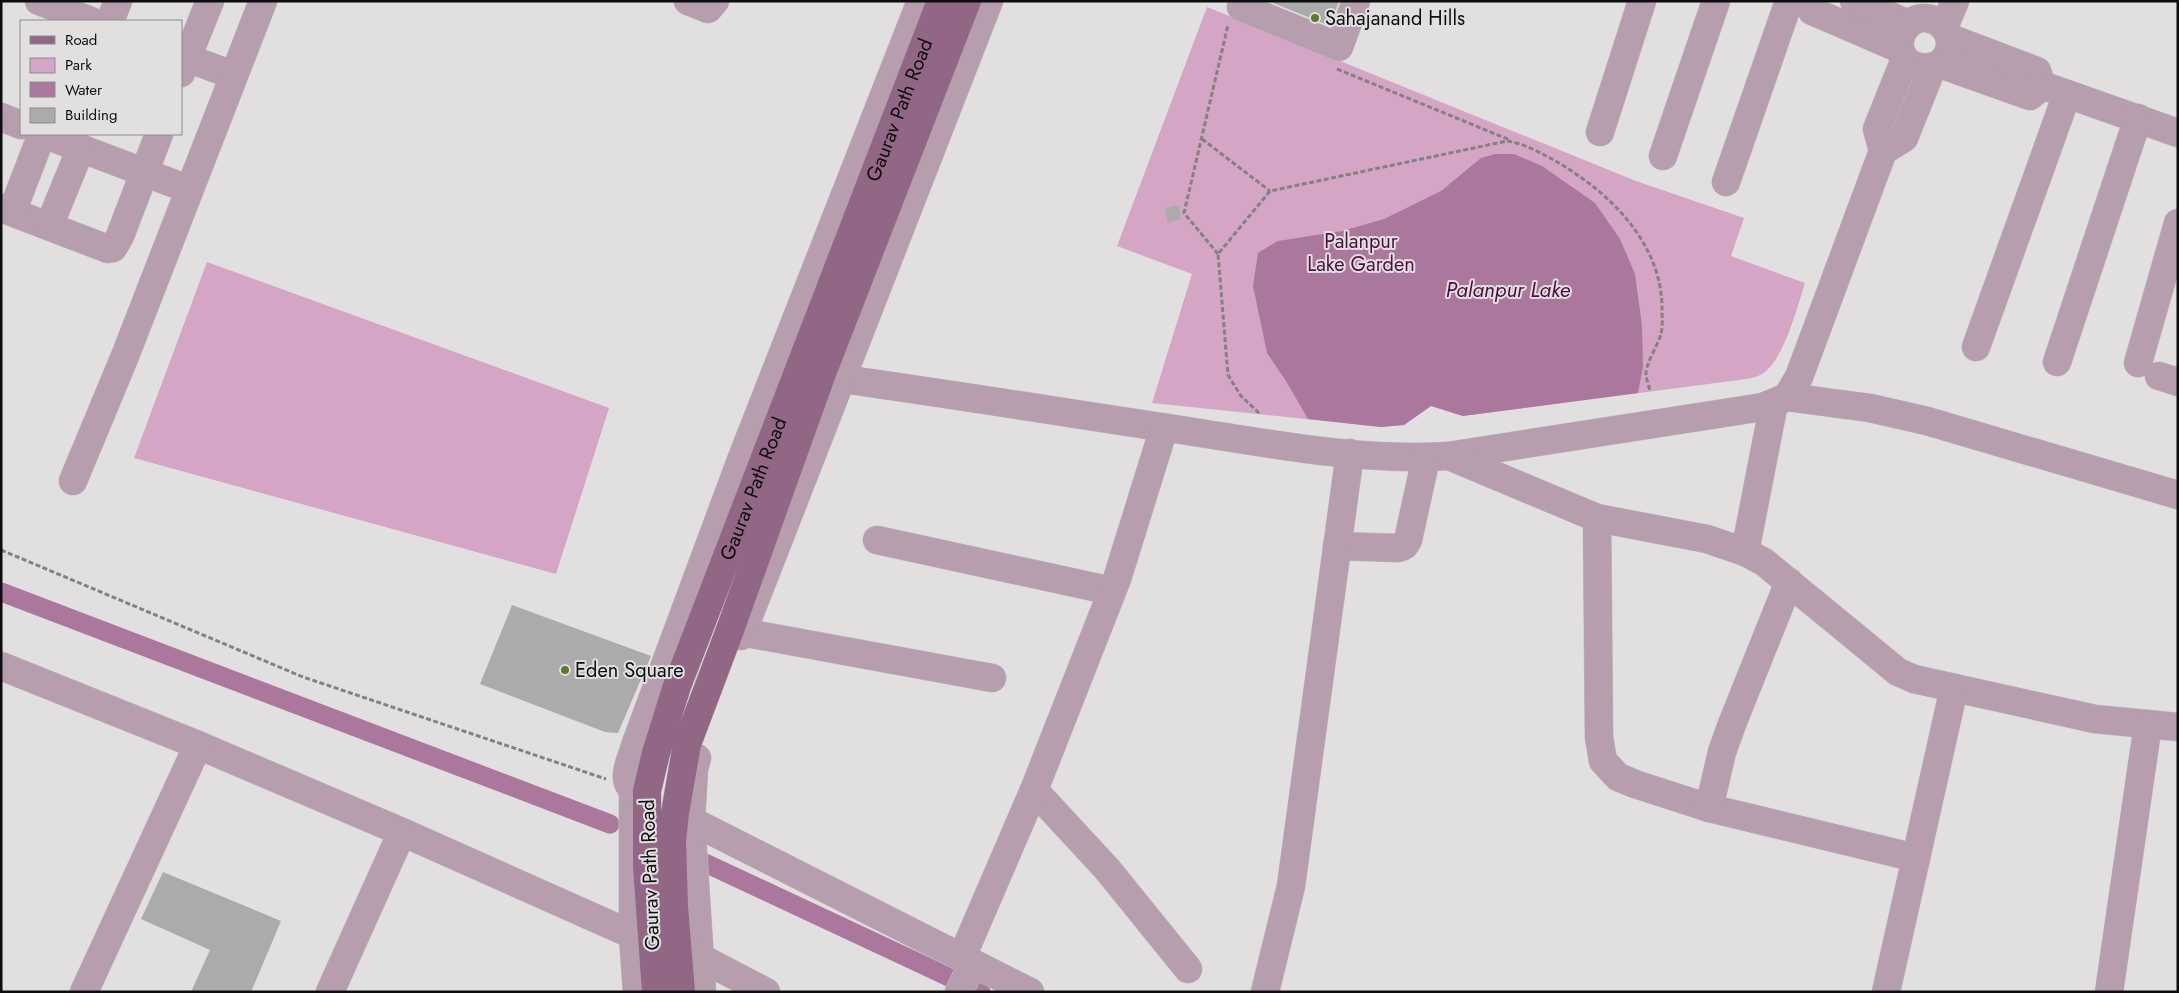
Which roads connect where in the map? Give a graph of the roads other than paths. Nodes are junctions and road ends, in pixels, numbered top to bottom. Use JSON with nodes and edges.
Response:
{"nodes":[{"id":1,"x":39,"y":1,"type":"edge"},
{"id":2,"x":118,"y":1,"type":"edge"},
{"id":3,"x":210,"y":1,"type":"edge"},
{"id":4,"x":263,"y":1,"type":"edge"},
{"id":5,"x":688,"y":1,"type":"edge"},
{"id":6,"x":715,"y":1,"type":"edge"},
{"id":7,"x":921,"y":1,"type":"edge"},
{"id":8,"x":941,"y":1,"type":"edge"},
{"id":9,"x":967,"y":1,"type":"edge"},
{"id":10,"x":989,"y":1,"type":"edge"},
{"id":11,"x":1244,"y":1,"type":"edge"},
{"id":12,"x":1356,"y":1,"type":"edge"},
{"id":13,"x":1642,"y":1,"type":"edge"},
{"id":14,"x":1716,"y":1,"type":"edge"},
{"id":15,"x":1789,"y":1,"type":"edge"},
{"id":16,"x":1807,"y":1,"type":"edge"},
{"id":17,"x":1854,"y":1,"type":"edge"},
{"id":18,"x":1955,"y":1,"type":"edge"},
{"id":19,"x":88,"y":20,"type":"edge"},
{"id":20,"x":110,"y":20,"type":"edge"},
{"id":21,"x":1923,"y":31,"type":"edge"},
{"id":22,"x":183,"y":62,"type":"edge"},
{"id":23,"x":1936,"y":66,"type":"junction"},
{"id":24,"x":233,"y":75,"type":"junction"},
{"id":25,"x":2042,"y":86,"type":"junction"},
{"id":26,"x":2067,"y":94,"type":"junction"},
{"id":27,"x":1,"y":118,"type":"edge"},
{"id":28,"x":2138,"y":118,"type":"junction"},
{"id":29,"x":20,"y":125,"type":"edge"},
{"id":30,"x":1600,"y":132,"type":"dead end"},
{"id":31,"x":2178,"y":133,"type":"edge"},
{"id":32,"x":159,"y":135,"type":"edge"},
{"id":33,"x":60,"y":138,"type":"edge"},
{"id":34,"x":1883,"y":151,"type":"junction"},
{"id":35,"x":1663,"y":156,"type":"dead end"},
{"id":36,"x":144,"y":172,"type":"junction"},
{"id":37,"x":1726,"y":182,"type":"dead end"},
{"id":38,"x":188,"y":189,"type":"junction"},
{"id":39,"x":6,"y":210,"type":"edge"},
{"id":40,"x":2178,"y":223,"type":"edge"},
{"id":41,"x":49,"y":226,"type":"junction"},
{"id":42,"x":1976,"y":347,"type":"dead end"},
{"id":43,"x":2057,"y":362,"type":"dead end"},
{"id":44,"x":2158,"y":374,"type":"edge"},
{"id":45,"x":820,"y":376,"type":"junction"},
{"id":46,"x":1780,"y":400,"type":"junction"},
{"id":47,"x":1164,"y":428,"type":"junction"},
{"id":48,"x":1350,"y":453,"type":"junction"},
{"id":49,"x":1437,"y":457,"type":"junction"},
{"id":50,"x":73,"y":481,"type":"dead end"},
{"id":51,"x":2178,"y":495,"type":"edge"},
{"id":52,"x":1597,"y":518,"type":"junction"},
{"id":53,"x":877,"y":540,"type":"dead end"},
{"id":54,"x":1337,"y":546,"type":"junction"},
{"id":55,"x":1745,"y":552,"type":"junction"},
{"id":56,"x":1789,"y":582,"type":"junction"},
{"id":57,"x":1112,"y":591,"type":"junction"},
{"id":58,"x":736,"y":631,"type":"junction"},
{"id":59,"x":1,"y":666,"type":"edge"},
{"id":60,"x":992,"y":678,"type":"dead end"},
{"id":61,"x":1954,"y":688,"type":"junction"},
{"id":62,"x":2148,"y":724,"type":"junction"},
{"id":63,"x":2178,"y":727,"type":"edge"},
{"id":64,"x":198,"y":744,"type":"junction"},
{"id":65,"x":1034,"y":790,"type":"junction"},
{"id":66,"x":636,"y":792,"type":"junction"},
{"id":67,"x":1709,"y":808,"type":"junction"},
{"id":68,"x":683,"y":816,"type":"junction"},
{"id":69,"x":402,"y":832,"type":"junction"},
{"id":70,"x":660,"y":853,"type":"junction"},
{"id":71,"x":1916,"y":858,"type":"junction"},
{"id":72,"x":642,"y":939,"type":"junction"},
{"id":73,"x":699,"y":957,"type":"junction"},
{"id":74,"x":1188,"y":969,"type":"dead end"},
{"id":75,"x":966,"y":971,"type":"edge"},
{"id":76,"x":84,"y":992,"type":"edge"},
{"id":77,"x":330,"y":992,"type":"edge"},
{"id":78,"x":637,"y":992,"type":"edge"},
{"id":79,"x":656,"y":992,"type":"edge"},
{"id":80,"x":681,"y":992,"type":"edge"},
{"id":81,"x":702,"y":992,"type":"edge"},
{"id":82,"x":766,"y":992,"type":"edge"},
{"id":83,"x":1030,"y":992,"type":"edge"},
{"id":84,"x":1265,"y":992,"type":"edge"},
{"id":85,"x":1886,"y":992,"type":"edge"},
{"id":86,"x":2109,"y":992,"type":"edge"}],
"edges":[{"from":1,"to":19,"type":"street"},
{"from":2,"to":20,"type":"street"},
{"from":3,"to":22,"type":"street"},
{"from":4,"to":24,"type":"street"},
{"from":5,"to":6,"type":"street"},
{"from":7,"to":66,"type":"street"},
{"from":8,"to":45,"type":"main road","name":"Gaurav Path Road"},
{"from":9,"to":45,"type":"main road","name":"Gaurav Path Road"},
{"from":10,"to":45,"type":"street"},
{"from":11,"to":12,"type":"street"},
{"from":13,"to":30,"type":"street"},
{"from":14,"to":35,"type":"street"},
{"from":15,"to":37,"type":"street"},
{"from":16,"to":21,"type":"street"},
{"from":17,"to":21,"type":"street"},
{"from":18,"to":21,"type":"street"},
{"from":21,"to":23,"type":"street"},
{"from":21,"to":25,"type":"street"},
{"from":21,"to":34,"type":"street"},
{"from":22,"to":24,"type":"street"},
{"from":23,"to":25,"type":"street"},
{"from":23,"to":34,"type":"street"},
{"from":24,"to":38,"type":"street"},
{"from":25,"to":26,"type":"street"},
{"from":26,"to":28,"type":"street"},
{"from":26,"to":42,"type":"street"},
{"from":27,"to":29,"type":"street"},
{"from":28,"to":31,"type":"street"},
{"from":28,"to":43,"type":"street"},
{"from":32,"to":36,"type":"street"},
{"from":33,"to":36,"type":"street"},
{"from":33,"to":39,"type":"street"},
{"from":33,"to":41,"type":"street"},
{"from":34,"to":46,"type":"street"},
{"from":36,"to":38,"type":"street"},
{"from":36,"to":41,"type":"street"},
{"from":38,"to":50,"type":"street"},
{"from":39,"to":41,"type":"street"},
{"from":40,"to":44,"type":"street"},
{"from":45,"to":47,"type":"street"},
{"from":45,"to":58,"type":"main road","name":"Gaurav Path Road"},
{"from":45,"to":66,"type":"main road","name":"Gaurav Path Road"},
{"from":46,"to":49,"type":"street"},
{"from":46,"to":51,"type":"street"},
{"from":46,"to":55,"type":"street"},
{"from":47,"to":48,"type":"street"},
{"from":47,"to":57,"type":"street"},
{"from":48,"to":49,"type":"street"},
{"from":48,"to":54,"type":"street"},
{"from":49,"to":52,"type":"street"},
{"from":49,"to":54,"type":"street"},
{"from":52,"to":55,"type":"street"},
{"from":52,"to":67,"type":"street"},
{"from":53,"to":57,"type":"street"},
{"from":54,"to":84,"type":"street"},
{"from":55,"to":56,"type":"street"},
{"from":56,"to":61,"type":"street"},
{"from":56,"to":67,"type":"street"},
{"from":57,"to":65,"type":"street"},
{"from":58,"to":60,"type":"street"},
{"from":58,"to":68,"type":"main road","name":"Gaurav Path Road"},
{"from":59,"to":64,"type":"street"},
{"from":61,"to":62,"type":"street"},
{"from":61,"to":71,"type":"street"},
{"from":62,"to":63,"type":"street"},
{"from":62,"to":86,"type":"street"},
{"from":64,"to":69,"type":"street"},
{"from":64,"to":76,"type":"street"},
{"from":65,"to":74,"type":"street"},
{"from":65,"to":75,"type":"street"},
{"from":66,"to":70,"type":"main road","name":"Gaurav Path Road"},
{"from":66,"to":72,"type":"street"},
{"from":67,"to":71,"type":"street"},
{"from":68,"to":70,"type":"main road","name":"Gaurav Path Road"},
{"from":68,"to":73,"type":"street"},
{"from":68,"to":75,"type":"street"},
{"from":69,"to":72,"type":"street"},
{"from":69,"to":77,"type":"street"},
{"from":70,"to":72,"type":"main road","name":"Gaurav Path Road"},
{"from":70,"to":80,"type":"main road","name":"Gaurav Path Road"},
{"from":71,"to":85,"type":"street"},
{"from":72,"to":78,"type":"street"},
{"from":72,"to":79,"type":"main road","name":"Gaurav Path Road"},
{"from":73,"to":81,"type":"street"},
{"from":73,"to":82,"type":"street"},
{"from":75,"to":83,"type":"street"}]}
